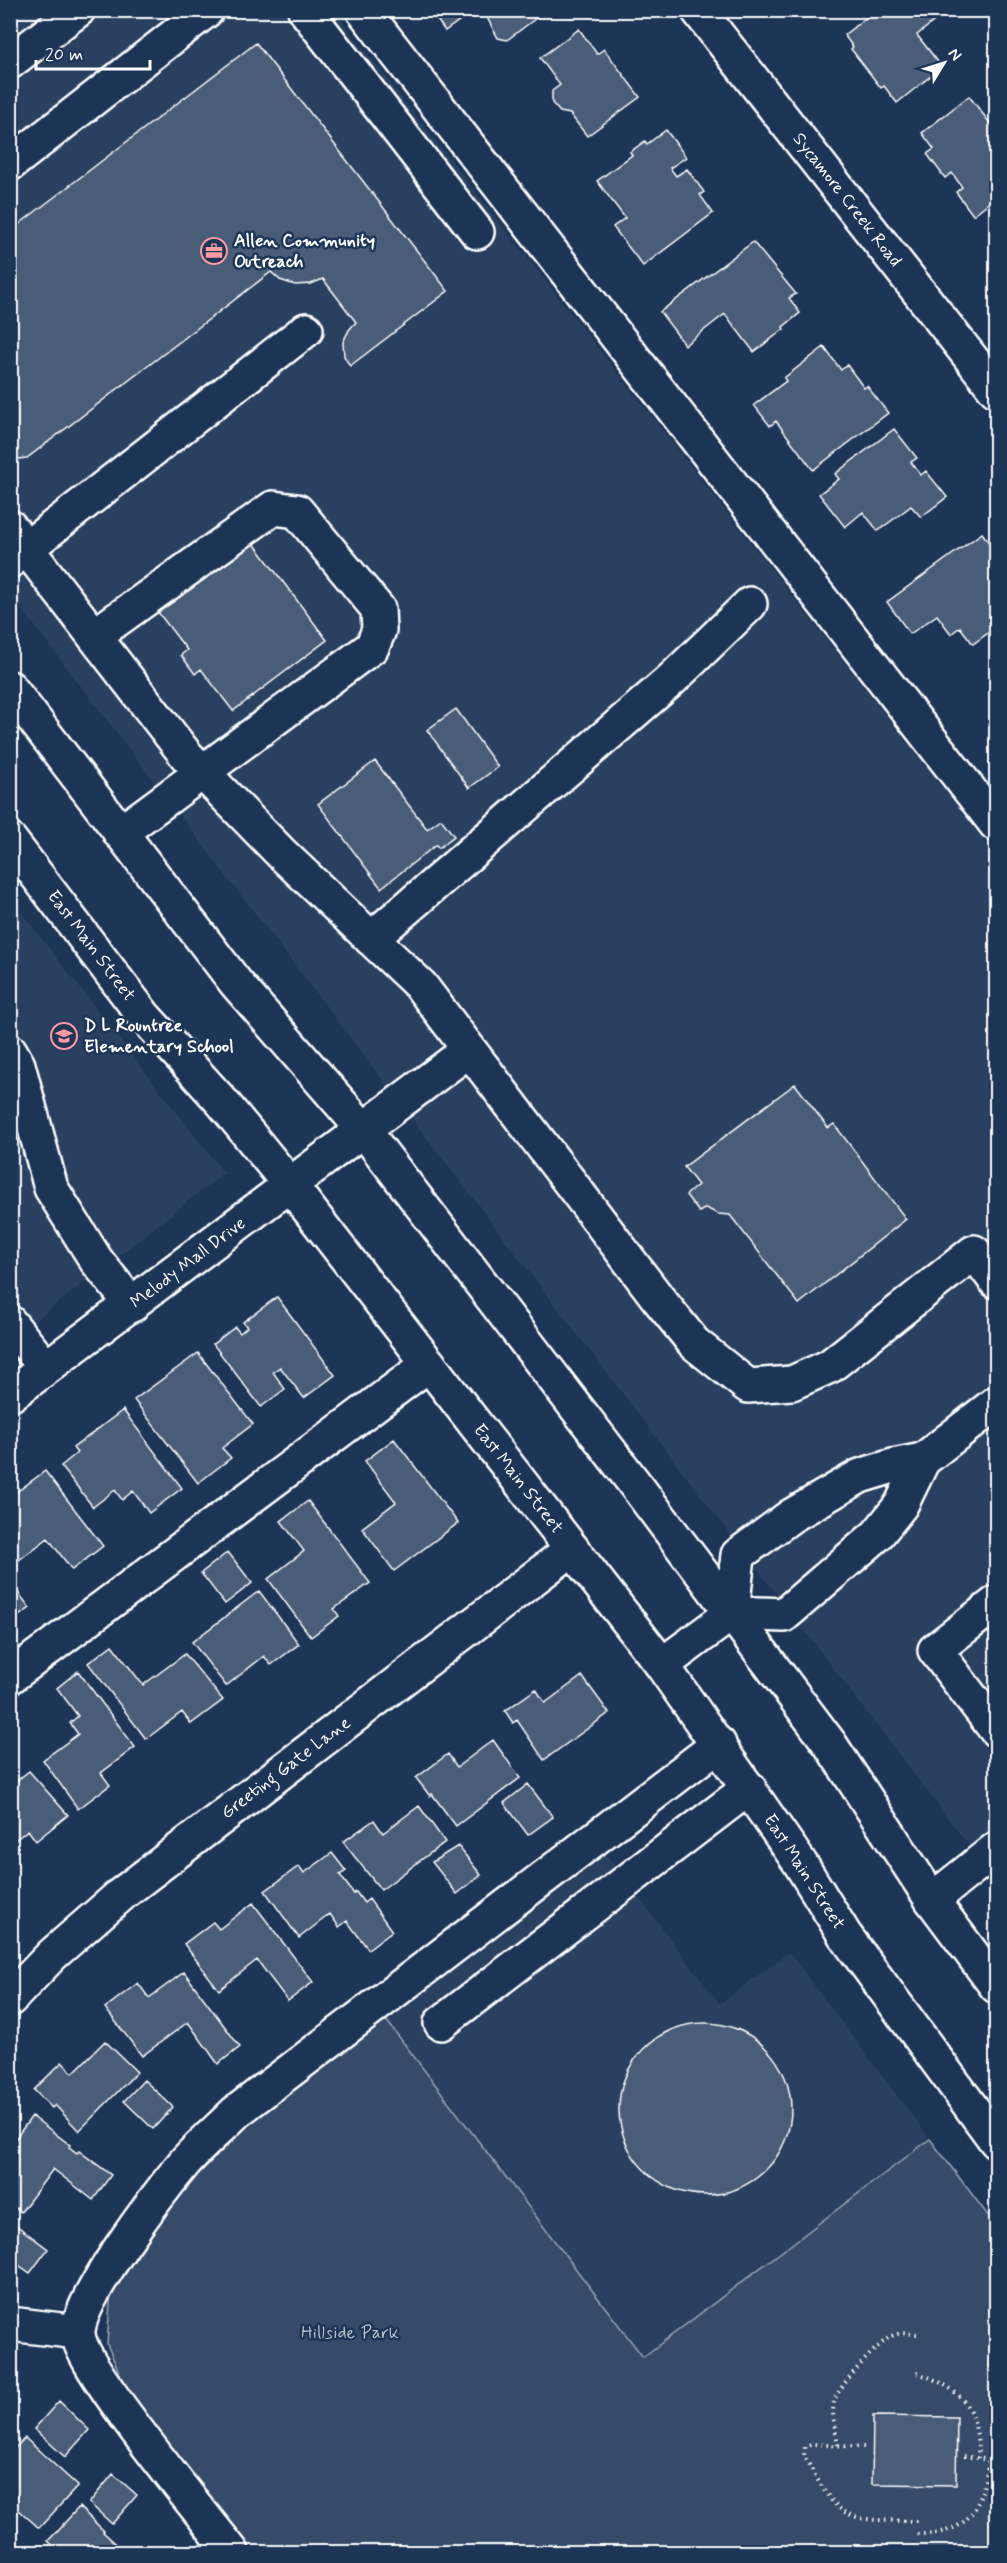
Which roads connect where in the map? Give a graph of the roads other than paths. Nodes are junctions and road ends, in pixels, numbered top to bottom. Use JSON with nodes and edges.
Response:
{"nodes":[{"id":1,"x":78,"y":10,"type":"edge"},
{"id":2,"x":207,"y":10,"type":"edge"},
{"id":3,"x":305,"y":10,"type":"edge"},
{"id":4,"x":363,"y":10,"type":"edge"},
{"id":5,"x":698,"y":10,"type":"edge"},
{"id":6,"x":10,"y":62,"type":"edge"},
{"id":7,"x":10,"y":164,"type":"edge"},
{"id":8,"x":477,"y":232,"type":"dead end"},
{"id":9,"x":306,"y":330,"type":"dead end"},
{"id":10,"x":996,"y":390,"type":"edge"},
{"id":11,"x":16,"y":546,"type":"edge"},
{"id":12,"x":750,"y":604,"type":"dead end"},
{"id":13,"x":94,"y":636,"type":"junction"},
{"id":14,"x":10,"y":688,"type":"edge"},
{"id":15,"x":202,"y":771,"type":"junction"},
{"id":16,"x":996,"y":824,"type":"edge"},
{"id":17,"x":120,"y":833,"type":"junction"},
{"id":18,"x":10,"y":840,"type":"edge"},
{"id":19,"x":371,"y":939,"type":"junction"},
{"id":20,"x":469,"y":1050,"type":"junction"},
{"id":21,"x":10,"y":1051,"type":"edge"},
{"id":22,"x":363,"y":1129,"type":"junction"},
{"id":23,"x":290,"y":1185,"type":"junction"},
{"id":24,"x":996,"y":1281,"type":"edge"},
{"id":25,"x":132,"y":1305,"type":"junction"},
{"id":26,"x":10,"y":1323,"type":"edge"},
{"id":27,"x":429,"y":1364,"type":"junction"},
{"id":28,"x":46,"y":1368,"type":"junction"},
{"id":29,"x":10,"y":1395,"type":"edge"},
{"id":30,"x":996,"y":1403,"type":"edge"},
{"id":31,"x":923,"y":1460,"type":"junction"},
{"id":32,"x":572,"y":1549,"type":"junction"},
{"id":33,"x":996,"y":1603,"type":"edge"},
{"id":34,"x":732,"y":1613,"type":"junction"},
{"id":35,"x":662,"y":1665,"type":"junction"},
{"id":36,"x":10,"y":1677,"type":"edge"},
{"id":37,"x":996,"y":1730,"type":"edge"},
{"id":38,"x":718,"y":1744,"type":"junction"},
{"id":39,"x":749,"y":1788,"type":"junction"},
{"id":40,"x":996,"y":1849,"type":"edge"},
{"id":41,"x":932,"y":1900,"type":"junction"},
{"id":42,"x":996,"y":1986,"type":"edge"},
{"id":43,"x":10,"y":1999,"type":"edge"},
{"id":44,"x":441,"y":2023,"type":"dead end"},
{"id":45,"x":996,"y":2141,"type":"edge"},
{"id":46,"x":10,"y":2324,"type":"edge"},
{"id":47,"x":78,"y":2332,"type":"junction"},
{"id":48,"x":232,"y":2553,"type":"edge"}],
"edges":[{"from":1,"to":6,"type":"main road"},
{"from":2,"to":7,"type":"main road"},
{"from":3,"to":8,"type":"main road"},
{"from":4,"to":16,"type":"main road"},
{"from":5,"to":10,"type":"main road","name":"Sycamore Creek Road"},
{"from":9,"to":11,"type":"main road"},
{"from":11,"to":13,"type":"main road"},
{"from":12,"to":19,"type":"main road"},
{"from":13,"to":15,"type":"main road"},
{"from":13,"to":15,"type":"main road"},
{"from":14,"to":17,"type":"main road"},
{"from":15,"to":17,"type":"main road"},
{"from":15,"to":19,"type":"main road"},
{"from":17,"to":22,"type":"main road"},
{"from":18,"to":23,"type":"main road","name":"East Main Street"},
{"from":19,"to":20,"type":"main road"},
{"from":20,"to":22,"type":"main road","name":"Melody Mall Drive"},
{"from":20,"to":24,"type":"main road"},
{"from":21,"to":25,"type":"main road"},
{"from":22,"to":23,"type":"main road","name":"Melody Mall Drive"},
{"from":22,"to":34,"type":"main road"},
{"from":23,"to":25,"type":"main road","name":"Melody Mall Drive"},
{"from":23,"to":27,"type":"main road","name":"East Main Street"},
{"from":25,"to":28,"type":"main road","name":"Melody Mall Drive"},
{"from":26,"to":28,"type":"main road"},
{"from":27,"to":32,"type":"main road","name":"East Main Street"},
{"from":27,"to":36,"type":"main road"},
{"from":28,"to":29,"type":"main road","name":"Melody Mall Drive"},
{"from":30,"to":31,"type":"main road"},
{"from":31,"to":34,"type":"main road"},
{"from":31,"to":34,"type":"main road"},
{"from":32,"to":35,"type":"main road","name":"East Main Street"},
{"from":32,"to":43,"type":"main road","name":"Greeting Gate Lane"},
{"from":33,"to":37,"type":"main road"},
{"from":34,"to":35,"type":"main road"},
{"from":34,"to":41,"type":"main road"},
{"from":35,"to":38,"type":"main road","name":"East Main Street"},
{"from":38,"to":39,"type":"main road","name":"East Main Street"},
{"from":38,"to":47,"type":"main road"},
{"from":39,"to":44,"type":"main road"},
{"from":39,"to":45,"type":"main road","name":"East Main Street"},
{"from":40,"to":41,"type":"main road"},
{"from":41,"to":42,"type":"main road"},
{"from":46,"to":47,"type":"main road"},
{"from":47,"to":48,"type":"main road"}]}
